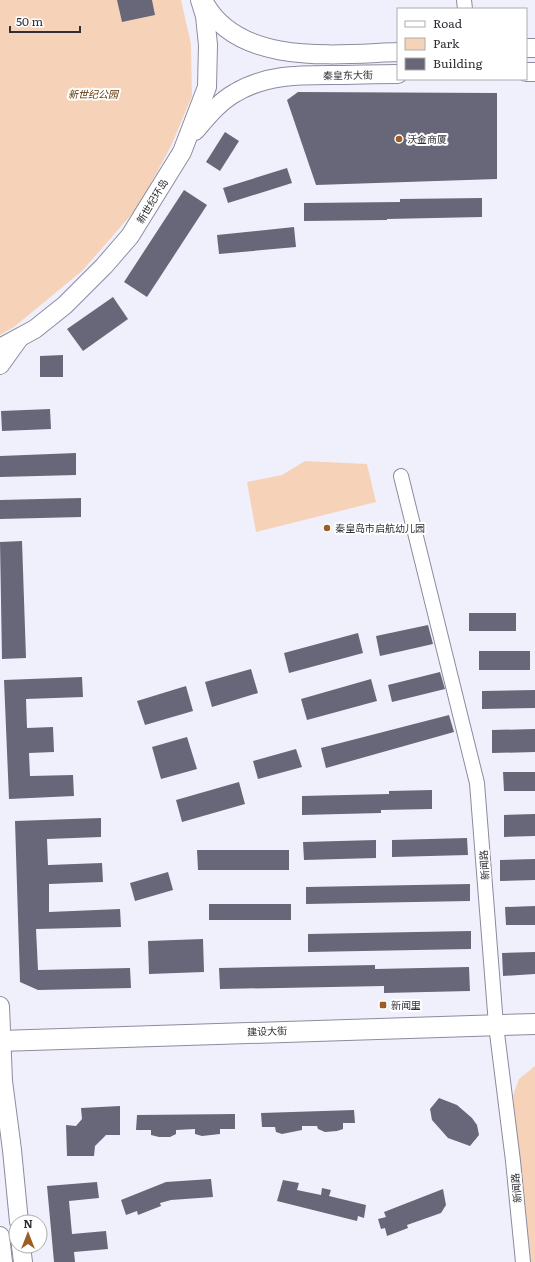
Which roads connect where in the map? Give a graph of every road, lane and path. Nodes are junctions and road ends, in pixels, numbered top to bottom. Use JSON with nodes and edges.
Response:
{"nodes":[{"id":1,"x":201,"y":0,"type":"edge"},
{"id":2,"x":397,"y":52,"type":"edge"},
{"id":3,"x":397,"y":74,"type":"edge"},
{"id":4,"x":182,"y":152,"type":"junction"},
{"id":5,"x":19,"y":338,"type":"junction"},
{"id":6,"x":0,"y":348,"type":"edge"},
{"id":7,"x":0,"y":365,"type":"edge"},
{"id":8,"x":401,"y":476,"type":"dead end"},
{"id":9,"x":0,"y":1006,"type":"edge"},
{"id":10,"x":535,"y":1024,"type":"edge"},
{"id":11,"x":496,"y":1025,"type":"junction"},
{"id":12,"x":1,"y":1040,"type":"edge"},
{"id":13,"x":18,"y":1214,"type":"edge"},
{"id":14,"x":0,"y":1236,"type":"edge"},
{"id":15,"x":3,"y":1262,"type":"edge"},
{"id":16,"x":523,"y":1262,"type":"edge"}],
"edges":[{"from":1,"to":2,"type":"main road"},
{"from":1,"to":4,"type":"main road","name":"新世纪环岛"},
{"from":3,"to":4,"type":"main road","name":"秦皇东大街"},
{"from":4,"to":5,"type":"main road","name":"新世纪环岛"},
{"from":5,"to":6,"type":"main road","name":"新世纪环岛"},
{"from":5,"to":7,"type":"main road"},
{"from":8,"to":11,"type":"street","name":"新闻路"},
{"from":9,"to":12,"type":"main road"},
{"from":10,"to":11,"type":"highway","name":"建设大街"},
{"from":11,"to":12,"type":"highway","name":"建设大街"},
{"from":11,"to":16,"type":"street","name":"新闻路"},
{"from":12,"to":13,"type":"main road"},
{"from":14,"to":15,"type":"main road"}]}
